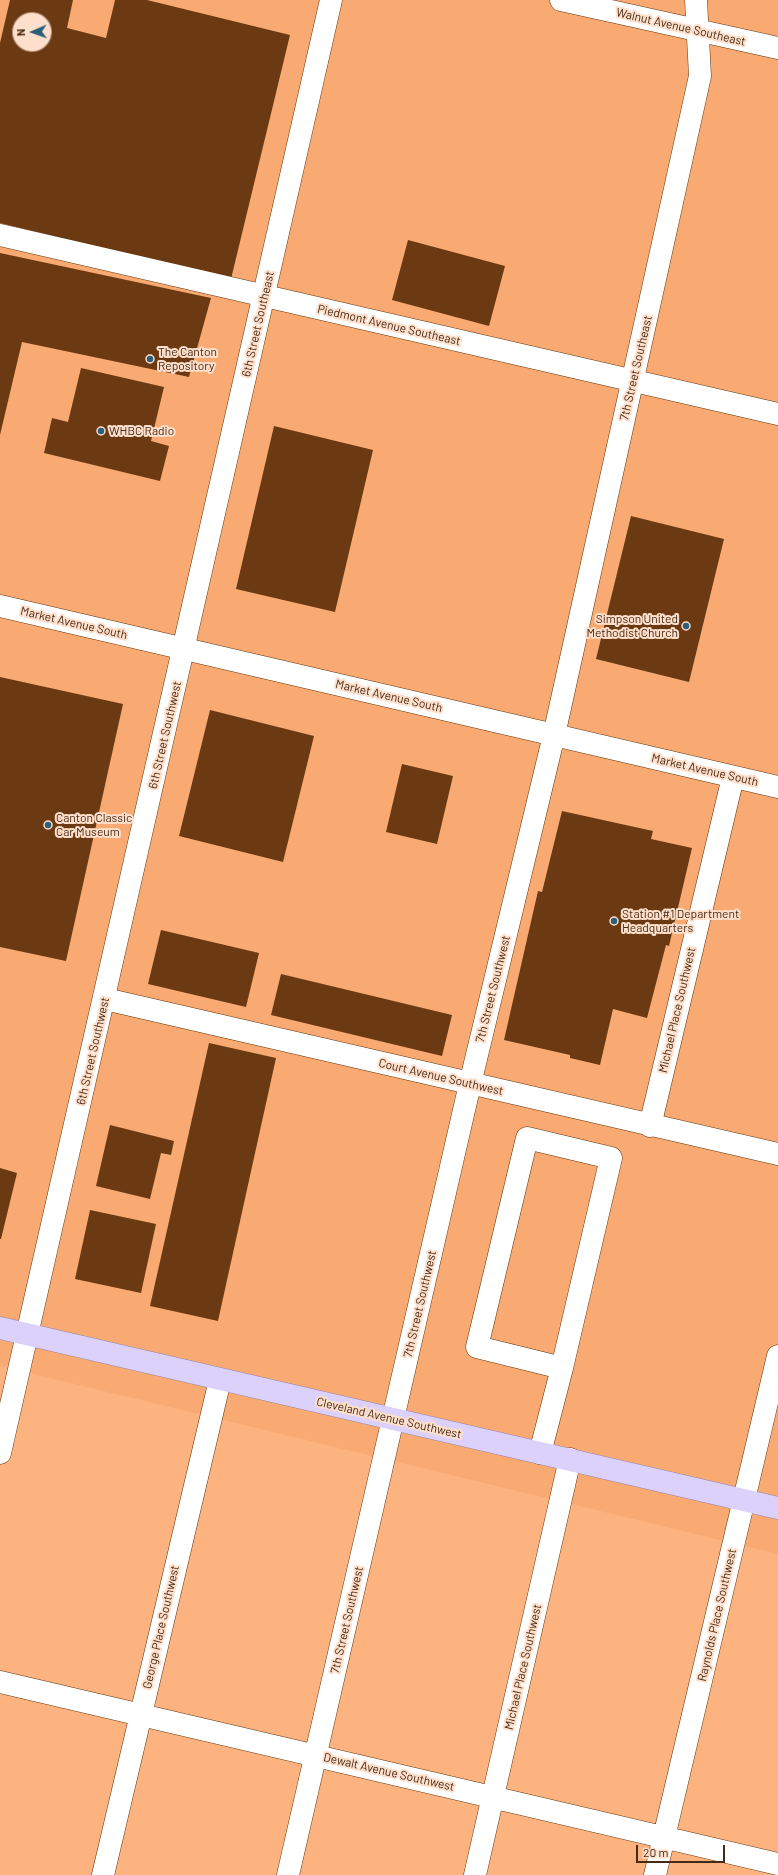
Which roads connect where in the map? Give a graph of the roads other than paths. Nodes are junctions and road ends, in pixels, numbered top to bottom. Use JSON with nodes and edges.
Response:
{"nodes":[{"id":1,"x":331,"y":0,"type":"edge"},
{"id":2,"x":561,"y":0,"type":"edge"},
{"id":3,"x":696,"y":0,"type":"edge"},
{"id":4,"x":697,"y":30,"type":"junction"},
{"id":5,"x":778,"y":48,"type":"edge"},
{"id":6,"x":0,"y":235,"type":"edge"},
{"id":7,"x":264,"y":297,"type":"junction"},
{"id":8,"x":633,"y":381,"type":"junction"},
{"id":9,"x":778,"y":414,"type":"edge"},
{"id":10,"x":0,"y":606,"type":"edge"},
{"id":11,"x":184,"y":648,"type":"junction"},
{"id":12,"x":554,"y":735,"type":"junction"},
{"id":13,"x":733,"y":777,"type":"junction"},
{"id":14,"x":778,"y":787,"type":"edge"},
{"id":15,"x":105,"y":999,"type":"junction"},
{"id":16,"x":470,"y":1084,"type":"junction"},
{"id":17,"x":650,"y":1126,"type":"junction"},
{"id":18,"x":778,"y":1154,"type":"edge"},
{"id":19,"x":0,"y":1328,"type":"edge"},
{"id":20,"x":28,"y":1335,"type":"junction"},
{"id":21,"x":778,"y":1356,"type":"edge"},
{"id":22,"x":562,"y":1368,"type":"junction"},
{"id":23,"x":220,"y":1380,"type":"junction"},
{"id":24,"x":394,"y":1419,"type":"junction"},
{"id":25,"x":0,"y":1453,"type":"edge"},
{"id":26,"x":540,"y":1453,"type":"junction"},
{"id":27,"x":570,"y":1459,"type":"junction"},
{"id":28,"x":744,"y":1500,"type":"junction"},
{"id":29,"x":778,"y":1508,"type":"edge"},
{"id":30,"x":0,"y":1682,"type":"edge"},
{"id":31,"x":141,"y":1716,"type":"junction"},
{"id":32,"x":315,"y":1756,"type":"junction"},
{"id":33,"x":494,"y":1796,"type":"junction"},
{"id":34,"x":664,"y":1837,"type":"junction"},
{"id":35,"x":778,"y":1864,"type":"edge"},
{"id":36,"x":103,"y":1875,"type":"edge"},
{"id":37,"x":288,"y":1875,"type":"edge"},
{"id":38,"x":475,"y":1875,"type":"edge"},
{"id":39,"x":655,"y":1875,"type":"edge"}],
"edges":[{"from":1,"to":7,"type":"street","name":"6th Street Southeast"},
{"from":2,"to":4,"type":"street","name":"Walnut Avenue Southeast"},
{"from":3,"to":4,"type":"street","name":"7th Street Southeast"},
{"from":4,"to":5,"type":"street","name":"Walnut Avenue Southeast"},
{"from":4,"to":8,"type":"street","name":"7th Street Southeast"},
{"from":6,"to":7,"type":"street","name":"Piedmont Avenue Southeast"},
{"from":7,"to":8,"type":"street","name":"Piedmont Avenue Southeast"},
{"from":7,"to":11,"type":"street","name":"6th Street Southeast"},
{"from":8,"to":9,"type":"street","name":"Piedmont Avenue Southeast"},
{"from":8,"to":12,"type":"street","name":"7th Street Southeast"},
{"from":10,"to":11,"type":"street","name":"Market Avenue South"},
{"from":11,"to":12,"type":"street","name":"Market Avenue South"},
{"from":11,"to":15,"type":"street","name":"6th Street Southwest"},
{"from":12,"to":13,"type":"street","name":"Market Avenue South"},
{"from":12,"to":16,"type":"street","name":"7th Street Southwest"},
{"from":13,"to":14,"type":"street","name":"Market Avenue South"},
{"from":13,"to":17,"type":"street","name":"Michael Place Southwest"},
{"from":15,"to":16,"type":"street","name":"Court Avenue Southwest"},
{"from":15,"to":20,"type":"street","name":"6th Street Southwest"},
{"from":16,"to":17,"type":"street","name":"Court Avenue Southwest"},
{"from":16,"to":24,"type":"street","name":"7th Street Southwest"},
{"from":17,"to":18,"type":"street","name":"Court Avenue Southwest"},
{"from":19,"to":20,"type":"main road","name":"Cleveland Avenue Southwest"},
{"from":20,"to":23,"type":"main road","name":"Cleveland Avenue Southwest"},
{"from":20,"to":25,"type":"street","name":"6th Street Southwest"},
{"from":21,"to":28,"type":"street","name":"Raynolds Place Southwest"},
{"from":22,"to":22,"type":"street"},
{"from":22,"to":26,"type":"street"},
{"from":23,"to":24,"type":"main road","name":"Cleveland Avenue Southwest"},
{"from":23,"to":31,"type":"street","name":"George Place Southwest"},
{"from":24,"to":26,"type":"main road","name":"Cleveland Avenue Southwest"},
{"from":24,"to":32,"type":"street","name":"7th Street Southwest"},
{"from":26,"to":27,"type":"main road","name":"Cleveland Avenue Southwest"},
{"from":27,"to":28,"type":"main road","name":"Cleveland Avenue Southwest"},
{"from":27,"to":33,"type":"street","name":"Michael Place Southwest"},
{"from":28,"to":29,"type":"main road","name":"Cleveland Avenue Southwest"},
{"from":28,"to":34,"type":"street","name":"Raynolds Place Southwest"},
{"from":30,"to":31,"type":"street","name":"Dewalt Avenue Southwest"},
{"from":31,"to":32,"type":"street","name":"Dewalt Avenue Southwest"},
{"from":31,"to":36,"type":"street","name":"George Place Southwest"},
{"from":32,"to":33,"type":"street","name":"Dewalt Avenue Southwest"},
{"from":32,"to":37,"type":"street","name":"7th Street Southwest"},
{"from":33,"to":34,"type":"street","name":"Dewalt Avenue Southwest"},
{"from":33,"to":38,"type":"street","name":"Michael Place Southwest"},
{"from":34,"to":35,"type":"street","name":"Dewalt Avenue Southwest"},
{"from":34,"to":39,"type":"street","name":"Raynolds Place Southwest"}]}
